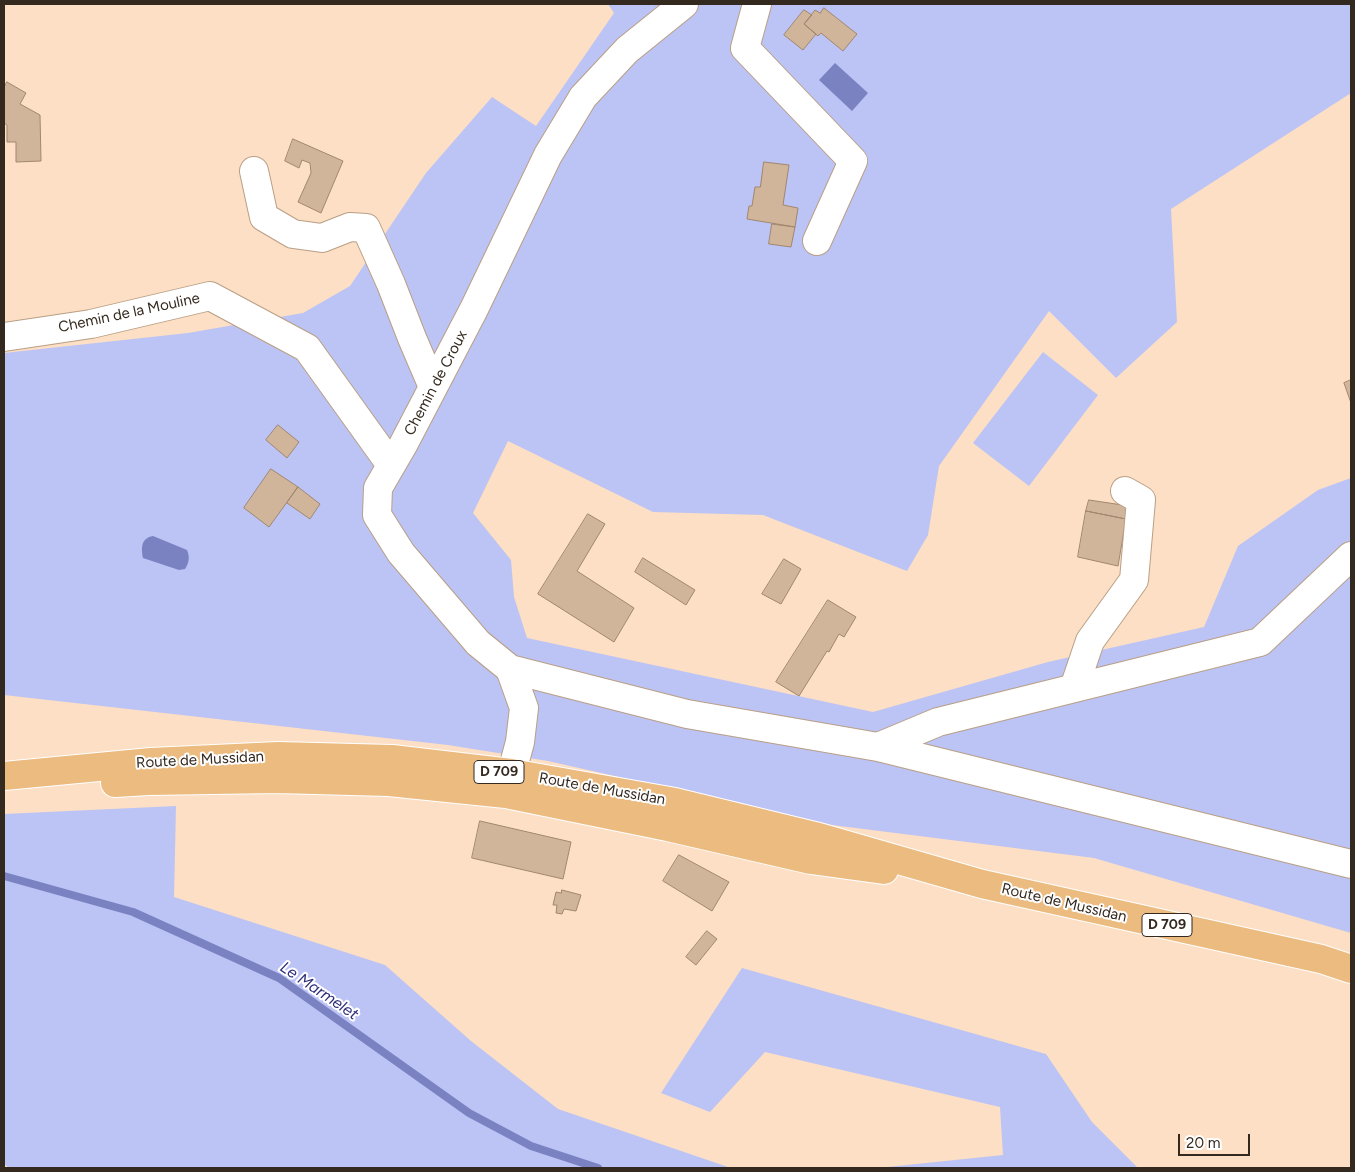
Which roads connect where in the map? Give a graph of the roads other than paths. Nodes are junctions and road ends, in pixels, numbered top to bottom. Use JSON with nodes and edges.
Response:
{"nodes":[{"id":1,"x":684,"y":4,"type":"edge"},
{"id":2,"x":757,"y":4,"type":"edge"},
{"id":3,"x":254,"y":171,"type":"dead end"},
{"id":4,"x":817,"y":241,"type":"dead end"},
{"id":5,"x":4,"y":337,"type":"edge"},
{"id":6,"x":434,"y":387,"type":"junction"},
{"id":7,"x":392,"y":466,"type":"junction"},
{"id":8,"x":1125,"y":491,"type":"dead end"},
{"id":9,"x":1351,"y":556,"type":"edge"},
{"id":10,"x":510,"y":670,"type":"junction"},
{"id":11,"x":1074,"y":688,"type":"junction"},
{"id":12,"x":878,"y":747,"type":"junction"},
{"id":13,"x":4,"y":776,"type":"edge"},
{"id":14,"x":509,"y":784,"type":"junction"},
{"id":15,"x":4,"y":789,"type":"edge"},
{"id":16,"x":1351,"y":864,"type":"edge"},
{"id":17,"x":1351,"y":969,"type":"edge"}],
"edges":[{"from":1,"to":6,"type":"street","name":"Chemin de Croux"},
{"from":2,"to":4,"type":"street"},
{"from":3,"to":6,"type":"street"},
{"from":5,"to":7,"type":"street","name":"Chemin de la Mouline"},
{"from":6,"to":7,"type":"street","name":"Chemin de Croux"},
{"from":7,"to":10,"type":"street","name":"Chemin de Croux"},
{"from":8,"to":11,"type":"street"},
{"from":9,"to":11,"type":"street"},
{"from":10,"to":12,"type":"street"},
{"from":10,"to":14,"type":"street","name":"Chemin de Croux"},
{"from":11,"to":12,"type":"street"},
{"from":12,"to":16,"type":"street"},
{"from":13,"to":14,"type":"main road","name":"Route de Mussidan","number":"D 709"},
{"from":14,"to":15,"type":"main road","name":"Route de Mussidan","number":"D 709"},
{"from":14,"to":17,"type":"main road","name":"Route de Mussidan","number":"D 709"}]}
